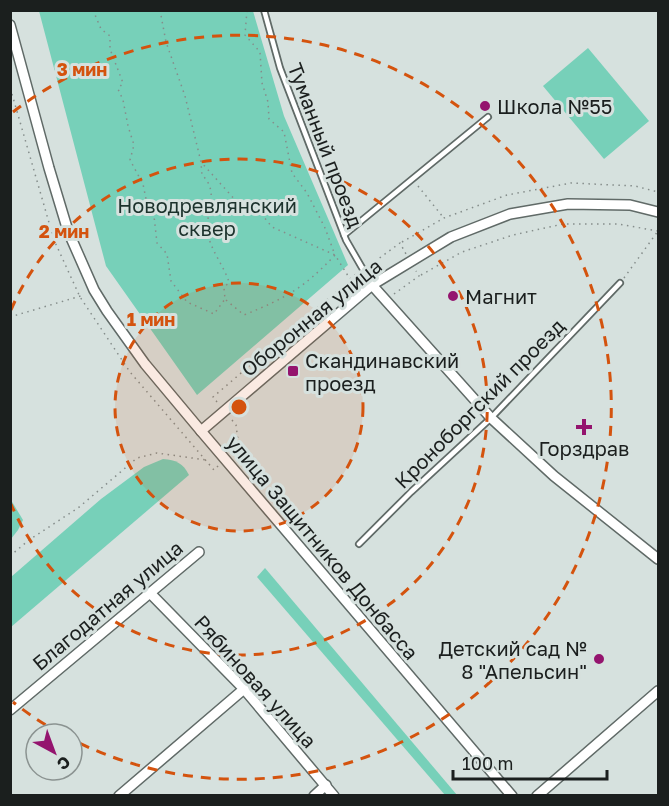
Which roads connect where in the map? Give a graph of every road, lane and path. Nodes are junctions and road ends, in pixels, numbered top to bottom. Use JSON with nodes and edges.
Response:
{"nodes":[{"id":1,"x":20,"y":10,"type":"edge"},
{"id":2,"x":93,"y":10,"type":"edge"},
{"id":3,"x":160,"y":10,"type":"edge"},
{"id":4,"x":247,"y":10,"type":"edge"},
{"id":5,"x":264,"y":10,"type":"edge"},
{"id":6,"x":10,"y":13,"type":"edge"},
{"id":7,"x":10,"y":25,"type":"edge"},
{"id":8,"x":10,"y":90,"type":"edge"},
{"id":9,"x":11,"y":94,"type":"edge"},
{"id":10,"x":488,"y":117,"type":"dead end"},
{"id":11,"x":201,"y":162,"type":"junction"},
{"id":12,"x":412,"y":178,"type":"junction"},
{"id":13,"x":658,"y":192,"type":"edge"},
{"id":14,"x":658,"y":212,"type":"edge"},
{"id":15,"x":444,"y":218,"type":"junction"},
{"id":16,"x":658,"y":231,"type":"edge"},
{"id":17,"x":344,"y":235,"type":"junction"},
{"id":18,"x":655,"y":236,"type":"junction"},
{"id":19,"x":658,"y":238,"type":"edge"},
{"id":20,"x":400,"y":243,"type":"junction"},
{"id":21,"x":335,"y":255,"type":"junction"},
{"id":22,"x":410,"y":261,"type":"junction"},
{"id":23,"x":363,"y":270,"type":"junction"},
{"id":24,"x":420,"y":276,"type":"junction"},
{"id":25,"x":350,"y":279,"type":"junction"},
{"id":26,"x":620,"y":283,"type":"joint"},
{"id":27,"x":372,"y":285,"type":"junction"},
{"id":28,"x":94,"y":290,"type":"junction"},
{"id":29,"x":391,"y":296,"type":"dead end"},
{"id":30,"x":80,"y":297,"type":"junction"},
{"id":31,"x":225,"y":299,"type":"junction"},
{"id":32,"x":10,"y":317,"type":"edge"},
{"id":33,"x":225,"y":411,"type":"junction"},
{"id":34,"x":491,"y":418,"type":"junction"},
{"id":35,"x":201,"y":431,"type":"junction"},
{"id":36,"x":226,"y":459,"type":"junction"},
{"id":37,"x":207,"y":460,"type":"junction"},
{"id":38,"x":359,"y":544,"type":"dead end"},
{"id":39,"x":199,"y":552,"type":"dead end"},
{"id":40,"x":10,"y":556,"type":"edge"},
{"id":41,"x":658,"y":559,"type":"edge"},
{"id":42,"x":150,"y":593,"type":"junction"},
{"id":43,"x":244,"y":689,"type":"junction"},
{"id":44,"x":658,"y":691,"type":"edge"},
{"id":45,"x":10,"y":710,"type":"edge"},
{"id":46,"x":326,"y":785,"type":"junction"},
{"id":47,"x":119,"y":795,"type":"edge"},
{"id":48,"x":314,"y":795,"type":"edge"},
{"id":49,"x":334,"y":795,"type":"edge"},
{"id":50,"x":512,"y":795,"type":"edge"},
{"id":51,"x":537,"y":795,"type":"edge"}],
"edges":[{"from":1,"to":6,"type":"path"},
{"from":2,"to":31,"type":"path"},
{"from":3,"to":11,"type":"path"},
{"from":4,"to":21,"type":"path"},
{"from":5,"to":17,"type":"lane","name":"Туманный проезд"},
{"from":7,"to":28,"type":"street","name":"улица Защитников Донбасса"},
{"from":8,"to":9,"type":"path"},
{"from":9,"to":30,"type":"path"},
{"from":10,"to":12,"type":"lane"},
{"from":11,"to":21,"type":"path"},
{"from":11,"to":31,"type":"path"},
{"from":12,"to":15,"type":"path"},
{"from":12,"to":17,"type":"lane"},
{"from":13,"to":15,"type":"path"},
{"from":14,"to":22,"type":"street","name":"Оборонная улица"},
{"from":15,"to":20,"type":"path"},
{"from":16,"to":18,"type":"path"},
{"from":16,"to":24,"type":"path"},
{"from":17,"to":23,"type":"lane","name":"Туманный проезд"},
{"from":18,"to":19,"type":"path"},
{"from":18,"to":26,"type":"path"},
{"from":20,"to":22,"type":"path"},
{"from":20,"to":23,"type":"path"},
{"from":21,"to":25,"type":"path"},
{"from":21,"to":31,"type":"path"},
{"from":22,"to":24,"type":"path"},
{"from":22,"to":27,"type":"street","name":"Оборонная улица"},
{"from":23,"to":25,"type":"path"},
{"from":23,"to":27,"type":"lane","name":"Туманный проезд"},
{"from":24,"to":29,"type":"path"},
{"from":25,"to":33,"type":"path"},
{"from":26,"to":34,"type":"lane","name":"Кроноборгский проезд"},
{"from":27,"to":33,"type":"street","name":"Оборонная улица"},
{"from":27,"to":34,"type":"street"},
{"from":28,"to":30,"type":"path"},
{"from":28,"to":35,"type":"street","name":"улица Защитников Донбасса"},
{"from":30,"to":32,"type":"path"},
{"from":30,"to":37,"type":"path"},
{"from":33,"to":35,"type":"street","name":"Оборонная улица"},
{"from":33,"to":36,"type":"path"},
{"from":34,"to":38,"type":"lane","name":"Кроноборгский проезд"},
{"from":34,"to":41,"type":"street"},
{"from":35,"to":36,"type":"street","name":"улица Защитников Донбасса"},
{"from":36,"to":37,"type":"path"},
{"from":36,"to":50,"type":"street","name":"улица Защитников Донбасса"},
{"from":37,"to":40,"type":"path"},
{"from":39,"to":42,"type":"street","name":"Благодатная улица"},
{"from":42,"to":43,"type":"street","name":"Рябиновая улица"},
{"from":42,"to":45,"type":"street","name":"Благодатная улица"},
{"from":43,"to":46,"type":"street","name":"Рябиновая улица"},
{"from":43,"to":47,"type":"street"},
{"from":44,"to":51,"type":"street"},
{"from":46,"to":48,"type":"street"},
{"from":46,"to":49,"type":"street","name":"Рябиновая улица"}]}
